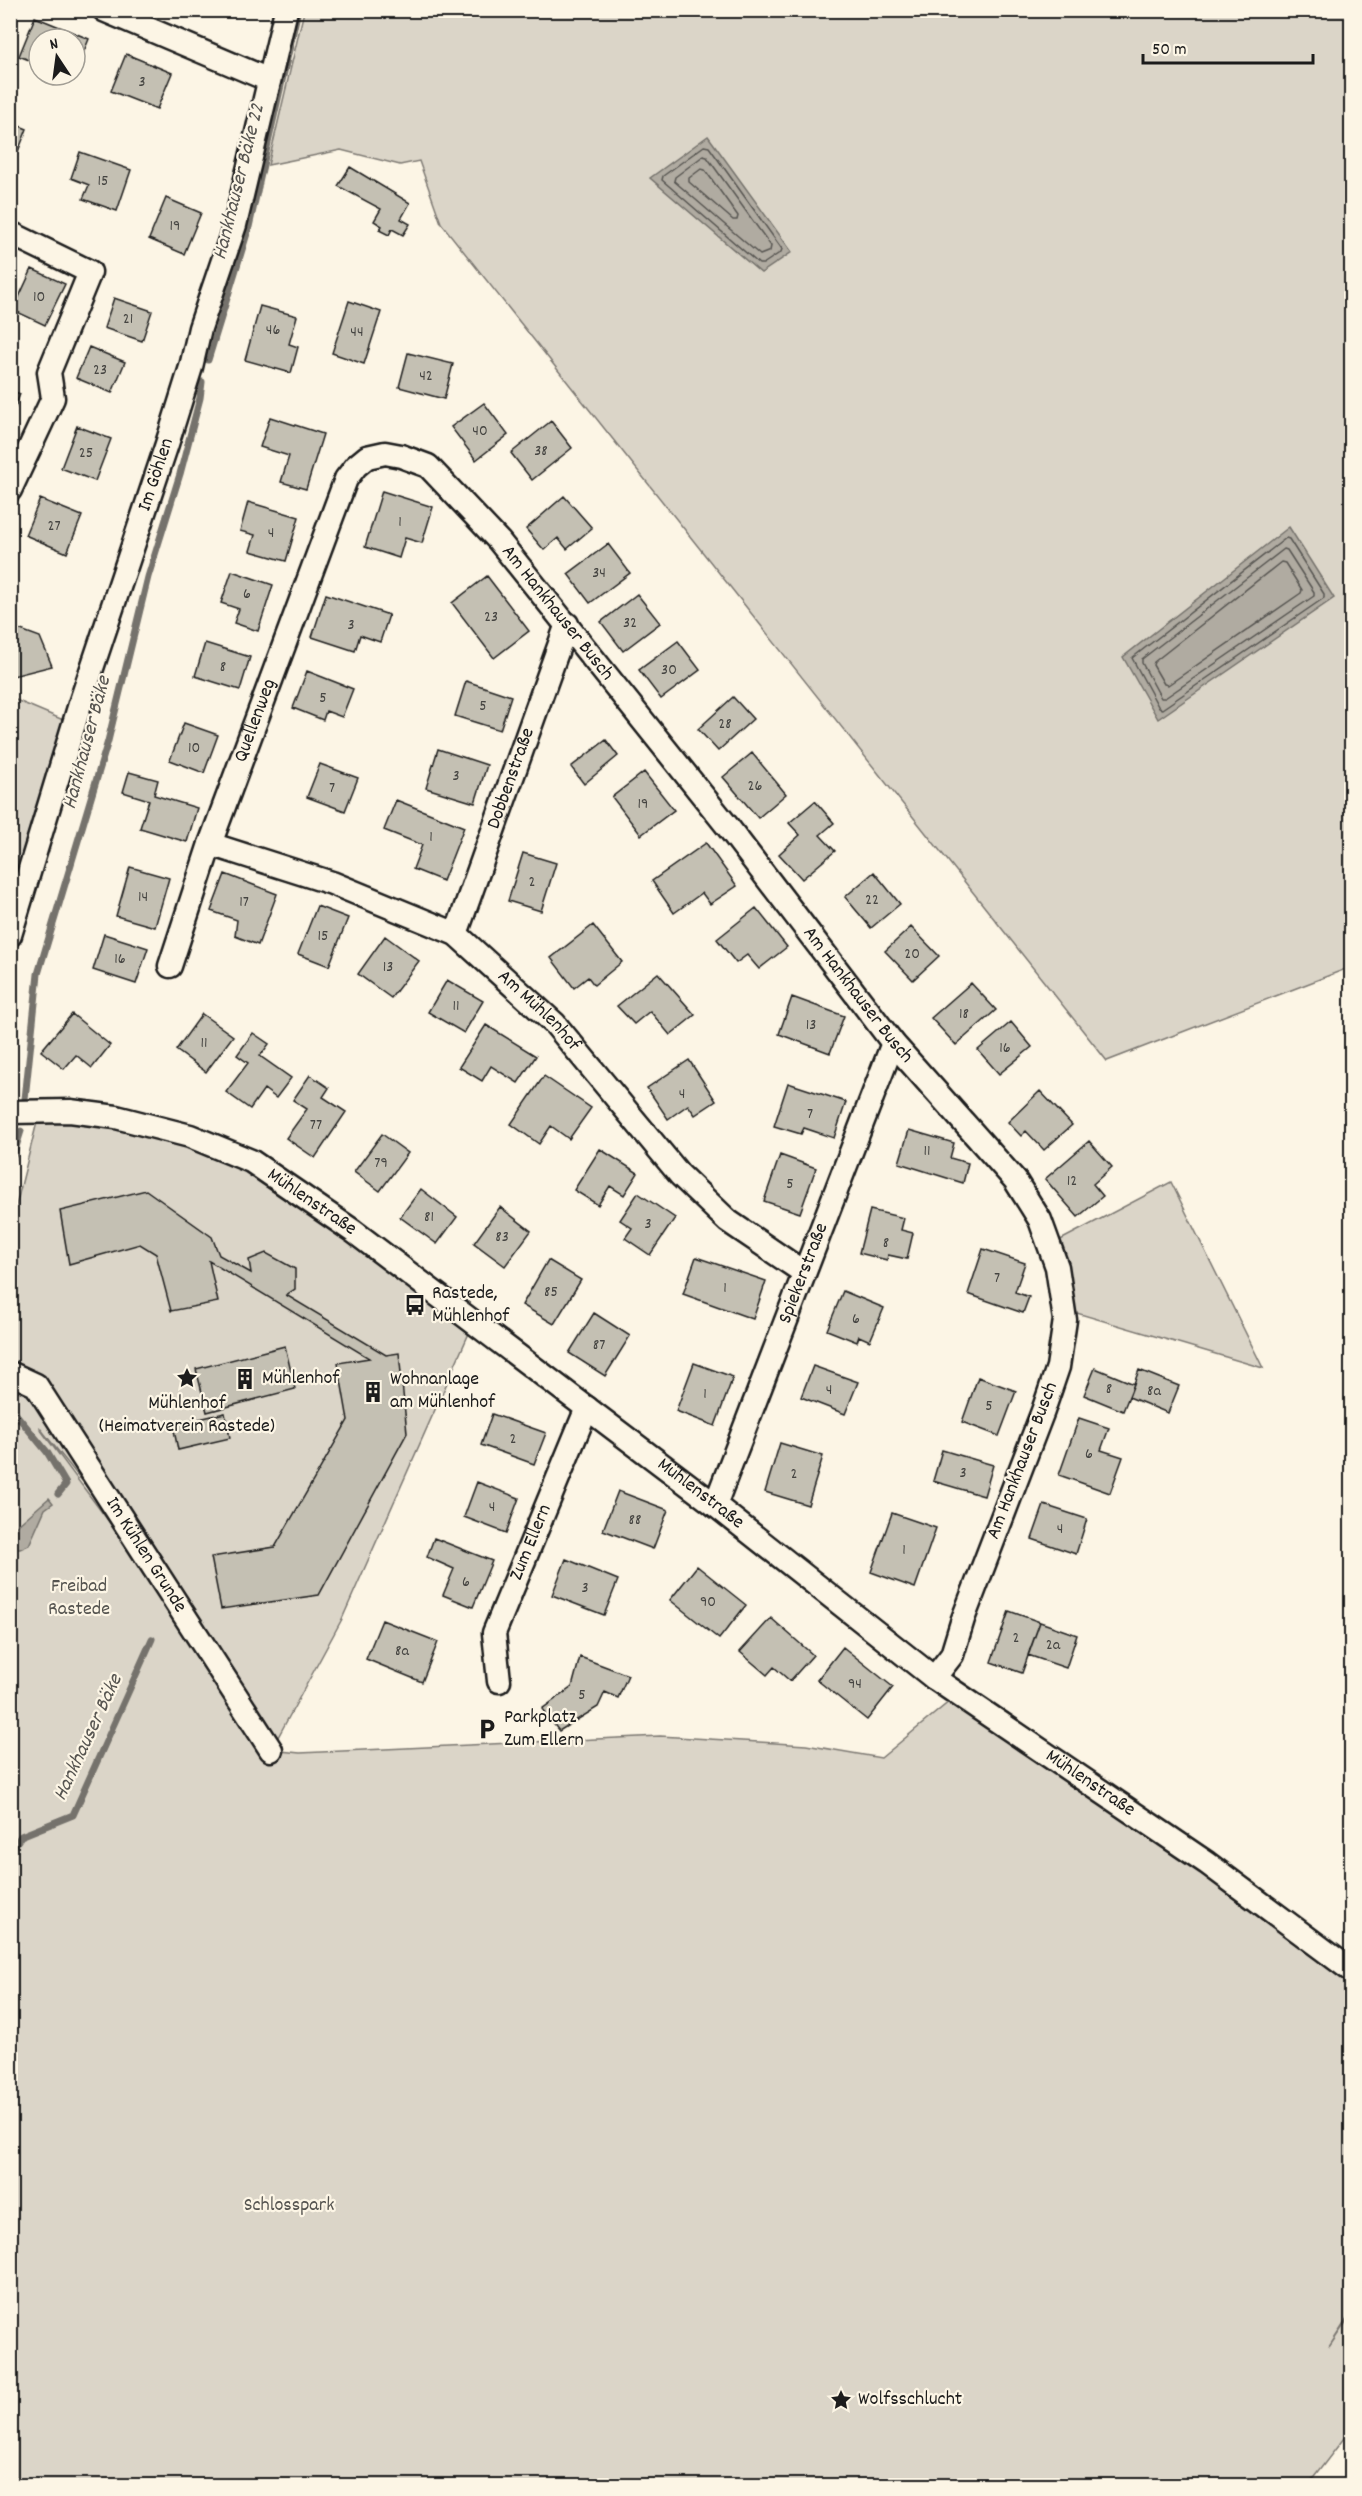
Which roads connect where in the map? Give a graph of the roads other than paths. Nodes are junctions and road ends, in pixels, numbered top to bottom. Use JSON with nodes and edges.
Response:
{"nodes":[{"id":1,"x":104,"y":10,"type":"edge"},
{"id":2,"x":286,"y":10,"type":"edge"},
{"id":3,"x":269,"y":80,"type":"junction"},
{"id":4,"x":10,"y":233,"type":"edge"},
{"id":5,"x":346,"y":479,"type":"joint"},
{"id":6,"x":10,"y":490,"type":"edge"},
{"id":7,"x":567,"y":624,"type":"junction"},
{"id":8,"x":210,"y":844,"type":"junction"},
{"id":9,"x":456,"y":934,"type":"junction"},
{"id":10,"x":10,"y":935,"type":"edge"},
{"id":11,"x":170,"y":966,"type":"dead end"},
{"id":12,"x":893,"y":1043,"type":"junction"},
{"id":13,"x":10,"y":1112,"type":"edge"},
{"id":14,"x":803,"y":1272,"type":"junction"},
{"id":15,"x":10,"y":1373,"type":"edge"},
{"id":16,"x":587,"y":1408,"type":"junction"},
{"id":17,"x":715,"y":1505,"type":"junction"},
{"id":18,"x":934,"y":1678,"type":"junction"},
{"id":19,"x":498,"y":1681,"type":"dead end"},
{"id":20,"x":271,"y":1750,"type":"dead end"},
{"id":21,"x":1352,"y":1971,"type":"edge"}],
"edges":[{"from":1,"to":3,"type":"street"},
{"from":2,"to":3,"type":"street","name":"Im Göhlen"},
{"from":3,"to":10,"type":"street","name":"Im Göhlen"},
{"from":4,"to":6,"type":"street"},
{"from":5,"to":7,"type":"street","name":"Am Hankhauser Busch"},
{"from":5,"to":8,"type":"street","name":"Quellenweg"},
{"from":7,"to":9,"type":"street","name":"Dobbenstraße"},
{"from":7,"to":12,"type":"street","name":"Am Hankhauser Busch"},
{"from":8,"to":9,"type":"street","name":"Am Mühlenhof"},
{"from":8,"to":11,"type":"street","name":"Quellenweg"},
{"from":9,"to":14,"type":"street","name":"Am Mühlenhof"},
{"from":12,"to":14,"type":"street","name":"Spiekerstraße"},
{"from":12,"to":18,"type":"street","name":"Am Hankhauser Busch"},
{"from":13,"to":16,"type":"street","name":"Mühlenstraße"},
{"from":14,"to":17,"type":"street","name":"Spiekerstraße"},
{"from":15,"to":20,"type":"street","name":"Im Kühlen Grunde"},
{"from":16,"to":17,"type":"street","name":"Mühlenstraße"},
{"from":16,"to":19,"type":"street","name":"Zum Ellern"},
{"from":17,"to":18,"type":"street","name":"Mühlenstraße"},
{"from":18,"to":21,"type":"street","name":"Mühlenstraße"}]}
